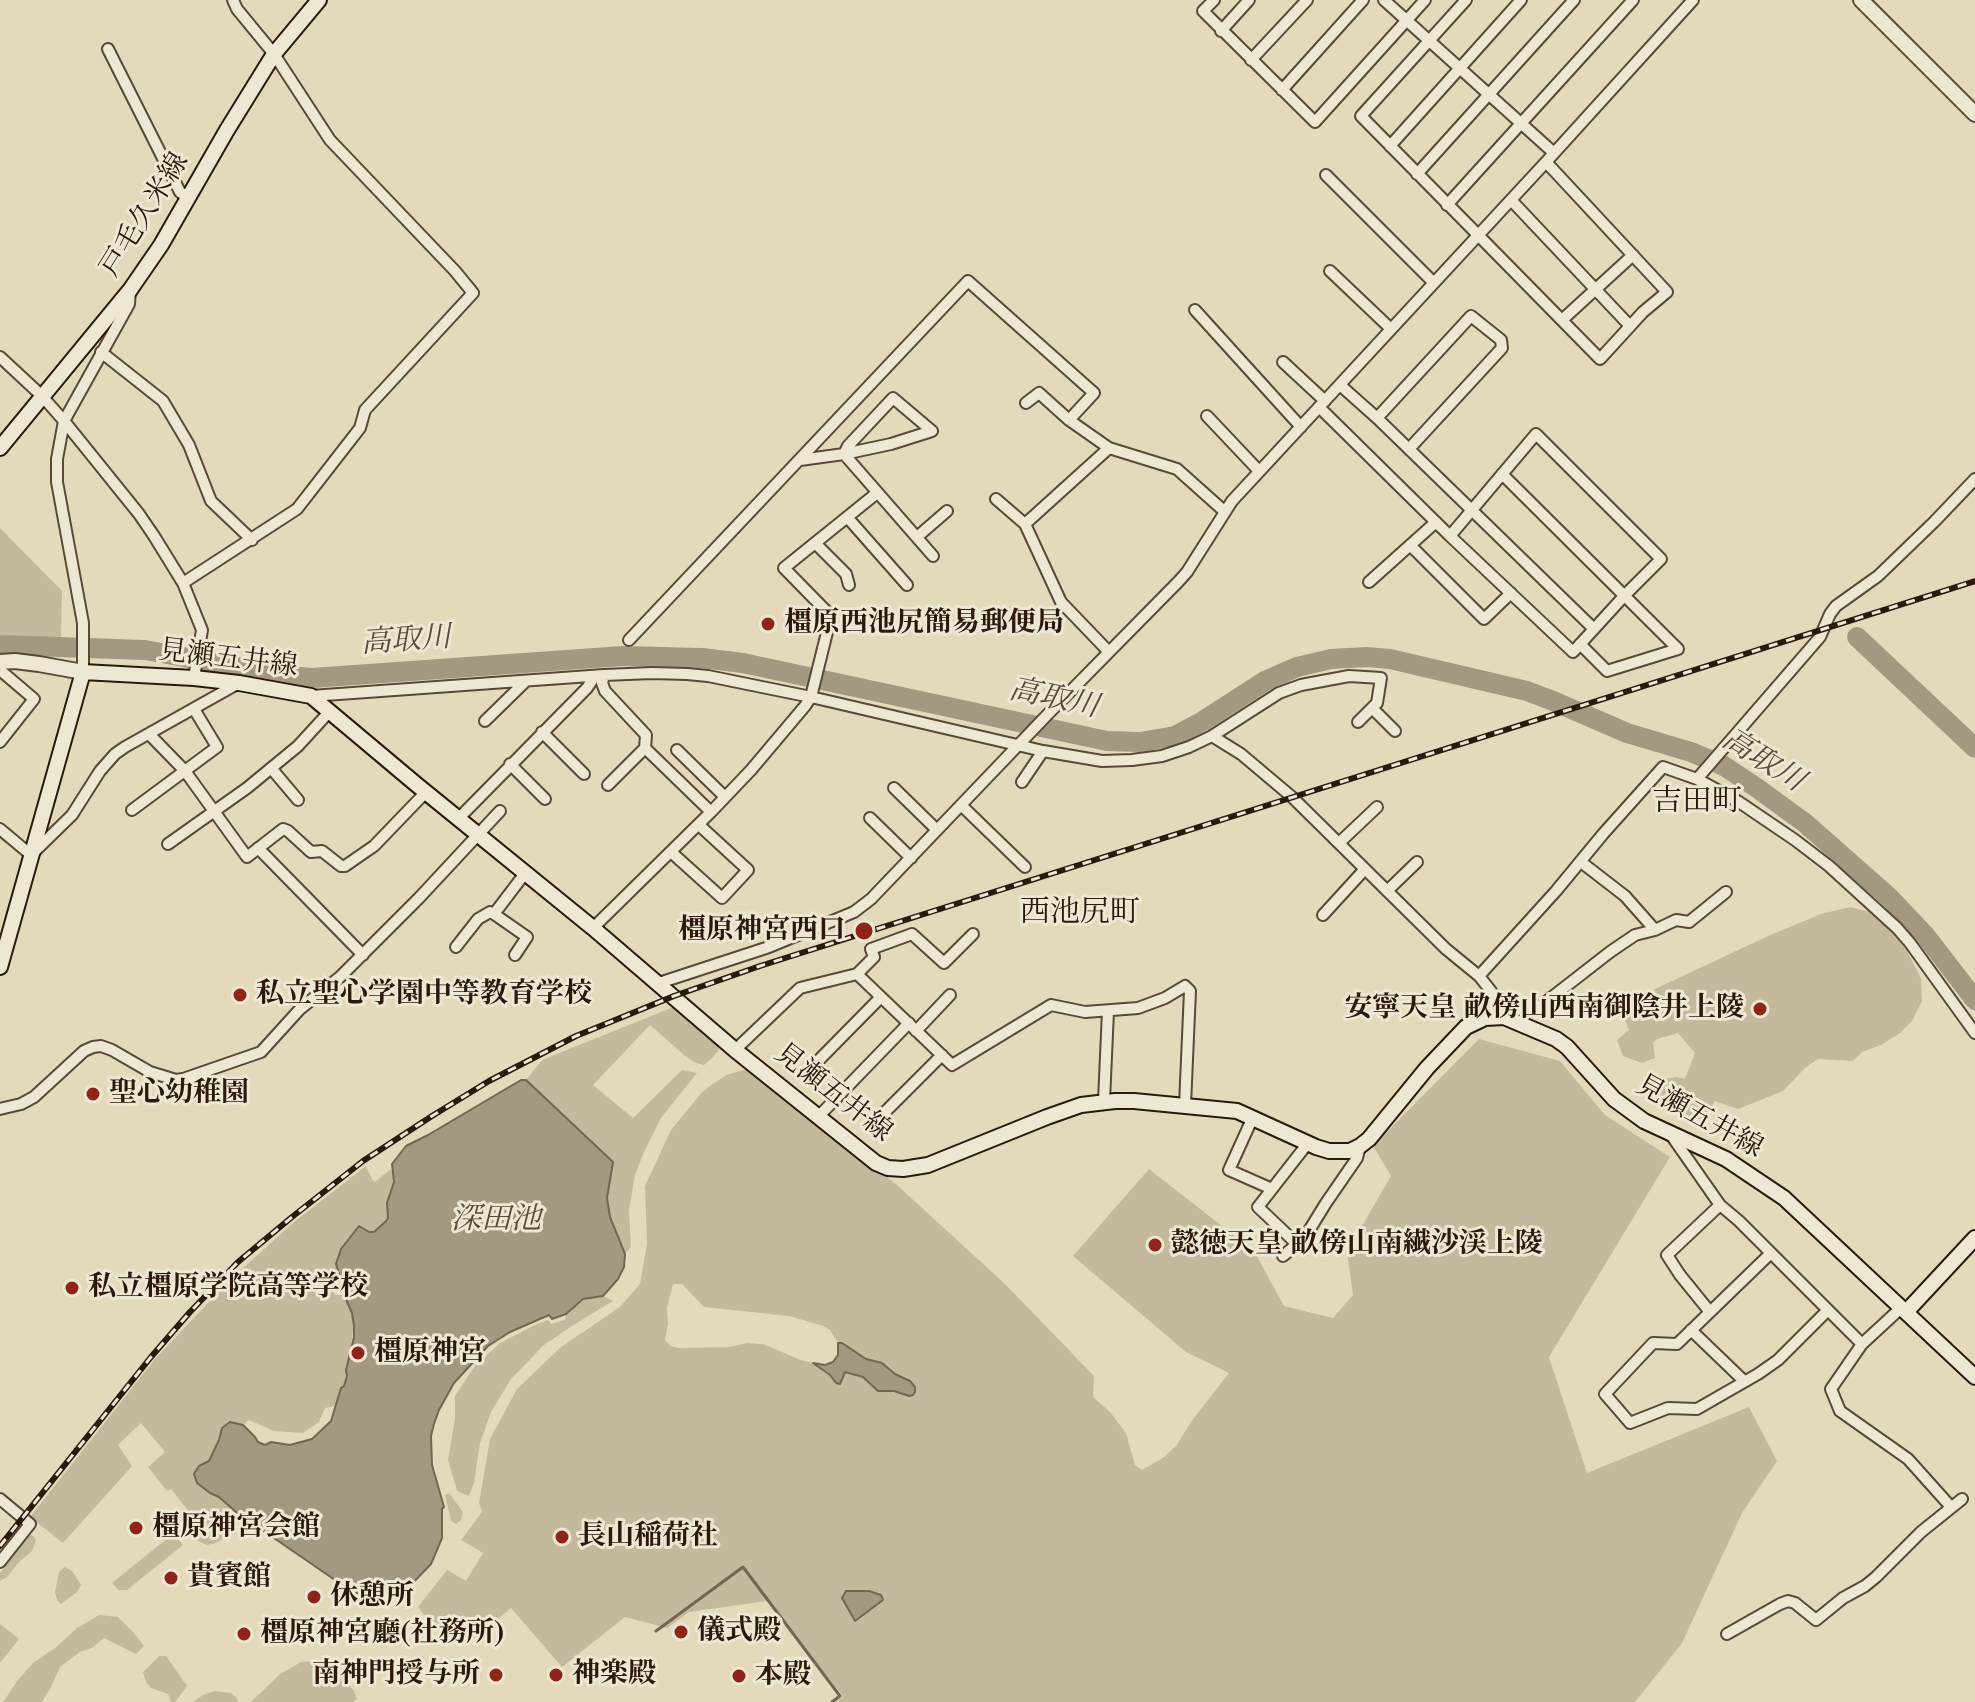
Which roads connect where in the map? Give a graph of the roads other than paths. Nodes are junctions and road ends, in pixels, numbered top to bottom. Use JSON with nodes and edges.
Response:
{"nodes":[{"id":1,"x":233,"y":0,"type":"edge"},
{"id":2,"x":319,"y":0,"type":"edge"},
{"id":3,"x":1214,"y":0,"type":"edge"},
{"id":4,"x":1249,"y":0,"type":"edge"},
{"id":5,"x":1307,"y":0,"type":"edge"},
{"id":6,"x":1363,"y":0,"type":"edge"},
{"id":7,"x":1384,"y":0,"type":"edge"},
{"id":8,"x":1425,"y":0,"type":"edge"},
{"id":9,"x":1466,"y":0,"type":"edge"},
{"id":10,"x":1521,"y":0,"type":"edge"},
{"id":11,"x":1574,"y":0,"type":"edge"},
{"id":12,"x":1633,"y":0,"type":"edge"},
{"id":13,"x":1693,"y":0,"type":"edge"},
{"id":14,"x":1861,"y":0,"type":"edge"},
{"id":15,"x":1407,"y":20,"type":"junction"},
{"id":16,"x":1221,"y":31,"type":"junction"},
{"id":17,"x":1430,"y":41,"type":"junction"},
{"id":18,"x":108,"y":49,"type":"dead end"},
{"id":19,"x":274,"y":54,"type":"junction"},
{"id":20,"x":1251,"y":60,"type":"junction"},
{"id":21,"x":1460,"y":67,"type":"junction"},
{"id":22,"x":1282,"y":90,"type":"junction"},
{"id":23,"x":1489,"y":95,"type":"junction"},
{"id":24,"x":1975,"y":114,"type":"edge"},
{"id":25,"x":1522,"y":123,"type":"junction"},
{"id":26,"x":1390,"y":146,"type":"junction"},
{"id":27,"x":1554,"y":153,"type":"junction"},
{"id":28,"x":1546,"y":162,"type":"junction"},
{"id":29,"x":1417,"y":174,"type":"junction"},
{"id":30,"x":1326,"y":175,"type":"dead end"},
{"id":31,"x":189,"y":198,"type":"junction"},
{"id":32,"x":1511,"y":200,"type":"junction"},
{"id":33,"x":1447,"y":205,"type":"junction"},
{"id":34,"x":1477,"y":236,"type":"junction"},
{"id":35,"x":1633,"y":255,"type":"junction"},
{"id":36,"x":1330,"y":271,"type":"dead end"},
{"id":37,"x":1433,"y":282,"type":"junction"},
{"id":38,"x":1595,"y":289,"type":"junction"},
{"id":39,"x":130,"y":290,"type":"junction"},
{"id":40,"x":1195,"y":310,"type":"dead end"},
{"id":41,"x":1562,"y":320,"type":"junction"},
{"id":42,"x":1630,"y":326,"type":"junction"},
{"id":43,"x":1391,"y":329,"type":"junction"},
{"id":44,"x":101,"y":352,"type":"junction"},
{"id":45,"x":0,"y":357,"type":"edge"},
{"id":46,"x":1283,"y":362,"type":"dead end"},
{"id":47,"x":1340,"y":385,"type":"junction"},
{"id":48,"x":42,"y":396,"type":"junction"},
{"id":49,"x":1026,"y":403,"type":"dead end"},
{"id":50,"x":1322,"y":404,"type":"junction"},
{"id":51,"x":1207,"y":416,"type":"dead end"},
{"id":52,"x":1377,"y":418,"type":"junction"},
{"id":53,"x":1069,"y":420,"type":"junction"},
{"id":54,"x":64,"y":421,"type":"junction"},
{"id":55,"x":1301,"y":427,"type":"junction"},
{"id":56,"x":0,"y":448,"type":"edge"},
{"id":57,"x":1109,"y":448,"type":"junction"},
{"id":58,"x":1409,"y":449,"type":"junction"},
{"id":59,"x":844,"y":454,"type":"junction"},
{"id":60,"x":799,"y":460,"type":"junction"},
{"id":61,"x":1259,"y":471,"type":"junction"},
{"id":62,"x":1502,"y":474,"type":"junction"},
{"id":63,"x":1975,"y":479,"type":"edge"},
{"id":64,"x":877,"y":493,"type":"junction"},
{"id":65,"x":996,"y":499,"type":"dead end"},
{"id":66,"x":1472,"y":510,"type":"junction"},
{"id":67,"x":947,"y":511,"type":"dead end"},
{"id":68,"x":1224,"y":511,"type":"junction"},
{"id":69,"x":847,"y":517,"type":"junction"},
{"id":70,"x":1436,"y":522,"type":"junction"},
{"id":71,"x":1025,"y":524,"type":"junction"},
{"id":72,"x":1450,"y":536,"type":"junction"},
{"id":73,"x":917,"y":537,"type":"junction"},
{"id":74,"x":252,"y":540,"type":"junction"},
{"id":75,"x":816,"y":544,"type":"junction"},
{"id":76,"x":1410,"y":545,"type":"junction"},
{"id":77,"x":933,"y":556,"type":"dead end"},
{"id":78,"x":1369,"y":582,"type":"dead end"},
{"id":79,"x":183,"y":583,"type":"junction"},
{"id":80,"x":849,"y":585,"type":"dead end"},
{"id":81,"x":907,"y":585,"type":"dead end"},
{"id":82,"x":1511,"y":593,"type":"junction"},
{"id":83,"x":1625,"y":595,"type":"junction"},
{"id":84,"x":1594,"y":629,"type":"junction"},
{"id":85,"x":629,"y":640,"type":"dead end"},
{"id":86,"x":1580,"y":644,"type":"junction"},
{"id":87,"x":1109,"y":652,"type":"junction"},
{"id":88,"x":0,"y":662,"type":"edge"},
{"id":89,"x":83,"y":667,"type":"junction"},
{"id":90,"x":0,"y":670,"type":"edge"},
{"id":91,"x":194,"y":675,"type":"junction"},
{"id":92,"x":599,"y":676,"type":"junction"},
{"id":93,"x":526,"y":681,"type":"junction"},
{"id":94,"x":239,"y":683,"type":"junction"},
{"id":95,"x":811,"y":694,"type":"junction"},
{"id":96,"x":311,"y":696,"type":"junction"},
{"id":97,"x":1372,"y":708,"type":"junction"},
{"id":98,"x":194,"y":709,"type":"junction"},
{"id":99,"x":330,"y":711,"type":"junction"},
{"id":100,"x":485,"y":721,"type":"dead end"},
{"id":101,"x":1358,"y":722,"type":"dead end"},
{"id":102,"x":1395,"y":731,"type":"dead end"},
{"id":103,"x":542,"y":732,"type":"junction"},
{"id":104,"x":149,"y":734,"type":"junction"},
{"id":105,"x":1212,"y":736,"type":"junction"},
{"id":106,"x":0,"y":742,"type":"edge"},
{"id":107,"x":1021,"y":742,"type":"junction"},
{"id":108,"x":645,"y":748,"type":"junction"},
{"id":109,"x":677,"y":750,"type":"dead end"},
{"id":110,"x":1043,"y":751,"type":"junction"},
{"id":111,"x":510,"y":764,"type":"junction"},
{"id":112,"x":271,"y":768,"type":"junction"},
{"id":113,"x":185,"y":771,"type":"junction"},
{"id":114,"x":584,"y":774,"type":"dead end"},
{"id":115,"x":1699,"y":776,"type":"junction"},
{"id":116,"x":1022,"y":782,"type":"dead end"},
{"id":117,"x":608,"y":785,"type":"dead end"},
{"id":118,"x":894,"y":788,"type":"dead end"},
{"id":119,"x":426,"y":792,"type":"junction"},
{"id":120,"x":725,"y":797,"type":"junction"},
{"id":121,"x":545,"y":799,"type":"dead end"},
{"id":122,"x":298,"y":800,"type":"dead end"},
{"id":123,"x":961,"y":805,"type":"junction"},
{"id":124,"x":1377,"y":807,"type":"dead end"},
{"id":125,"x":132,"y":810,"type":"dead end"},
{"id":126,"x":214,"y":811,"type":"junction"},
{"id":127,"x":500,"y":811,"type":"dead end"},
{"id":128,"x":711,"y":812,"type":"junction"},
{"id":129,"x":459,"y":818,"type":"junction"},
{"id":130,"x":870,"y":818,"type":"dead end"},
{"id":131,"x":699,"y":825,"type":"junction"},
{"id":132,"x":937,"y":830,"type":"junction"},
{"id":133,"x":1,"y":832,"type":"edge"},
{"id":134,"x":479,"y":834,"type":"junction"},
{"id":135,"x":1339,"y":843,"type":"junction"},
{"id":136,"x":168,"y":844,"type":"dead end"},
{"id":137,"x":258,"y":848,"type":"junction"},
{"id":138,"x":671,"y":852,"type":"junction"},
{"id":139,"x":31,"y":855,"type":"junction"},
{"id":140,"x":911,"y":858,"type":"junction"},
{"id":141,"x":1417,"y":862,"type":"dead end"},
{"id":142,"x":1581,"y":862,"type":"junction"},
{"id":143,"x":1025,"y":867,"type":"dead end"},
{"id":144,"x":1365,"y":869,"type":"junction"},
{"id":145,"x":526,"y":872,"type":"junction"},
{"id":146,"x":1387,"y":891,"type":"junction"},
{"id":147,"x":1726,"y":892,"type":"dead end"},
{"id":148,"x":494,"y":914,"type":"junction"},
{"id":149,"x":1323,"y":915,"type":"dead end"},
{"id":150,"x":593,"y":928,"type":"junction"},
{"id":151,"x":1655,"y":930,"type":"junction"},
{"id":152,"x":973,"y":934,"type":"dead end"},
{"id":153,"x":456,"y":947,"type":"dead end"},
{"id":154,"x":363,"y":955,"type":"junction"},
{"id":155,"x":515,"y":955,"type":"dead end"},
{"id":156,"x":0,"y":967,"type":"edge"},
{"id":157,"x":857,"y":974,"type":"junction"},
{"id":158,"x":1479,"y":976,"type":"junction"},
{"id":159,"x":659,"y":983,"type":"junction"},
{"id":160,"x":950,"y":995,"type":"dead end"},
{"id":161,"x":881,"y":997,"type":"junction"},
{"id":162,"x":1494,"y":1000,"type":"junction"},
{"id":163,"x":1108,"y":1011,"type":"junction"},
{"id":164,"x":1495,"y":1016,"type":"junction"},
{"id":165,"x":912,"y":1027,"type":"junction"},
{"id":166,"x":1975,"y":1033,"type":"edge"},
{"id":167,"x":735,"y":1050,"type":"junction"},
{"id":168,"x":942,"y":1055,"type":"junction"},
{"id":169,"x":816,"y":1063,"type":"dead end"},
{"id":170,"x":1104,"y":1101,"type":"junction"},
{"id":171,"x":1185,"y":1105,"type":"junction"},
{"id":172,"x":0,"y":1109,"type":"edge"},
{"id":173,"x":818,"y":1117,"type":"junction"},
{"id":174,"x":1253,"y":1117,"type":"junction"},
{"id":175,"x":876,"y":1121,"type":"dead end"},
{"id":176,"x":1671,"y":1135,"type":"junction"},
{"id":177,"x":1308,"y":1143,"type":"junction"},
{"id":178,"x":1360,"y":1146,"type":"junction"},
{"id":179,"x":1272,"y":1189,"type":"junction"},
{"id":180,"x":1720,"y":1205,"type":"junction"},
{"id":181,"x":1975,"y":1238,"type":"edge"},
{"id":182,"x":1297,"y":1244,"type":"junction"},
{"id":183,"x":1771,"y":1253,"type":"junction"},
{"id":184,"x":1283,"y":1256,"type":"dead end"},
{"id":185,"x":1905,"y":1309,"type":"junction"},
{"id":186,"x":1828,"y":1310,"type":"junction"},
{"id":187,"x":1710,"y":1312,"type":"junction"},
{"id":188,"x":1691,"y":1330,"type":"junction"},
{"id":189,"x":1862,"y":1344,"type":"junction"},
{"id":190,"x":1975,"y":1377,"type":"edge"},
{"id":191,"x":1744,"y":1381,"type":"junction"},
{"id":192,"x":0,"y":1499,"type":"edge"},
{"id":193,"x":1962,"y":1499,"type":"dead end"},
{"id":194,"x":1951,"y":1507,"type":"junction"},
{"id":195,"x":0,"y":1562,"type":"edge"},
{"id":196,"x":1727,"y":1634,"type":"dead end"}],
"edges":[{"from":1,"to":19,"type":"street"},
{"from":2,"to":19,"type":"main road","name":"戸毛久米線"},
{"from":3,"to":16,"type":"street"},
{"from":4,"to":16,"type":"street"},
{"from":5,"to":20,"type":"street"},
{"from":6,"to":22,"type":"street"},
{"from":7,"to":15,"type":"street"},
{"from":8,"to":15,"type":"street"},
{"from":9,"to":17,"type":"street"},
{"from":10,"to":21,"type":"street"},
{"from":11,"to":23,"type":"street"},
{"from":12,"to":25,"type":"street"},
{"from":13,"to":27,"type":"street"},
{"from":14,"to":24,"type":"main road"},
{"from":15,"to":17,"type":"street"},
{"from":15,"to":22,"type":"street"},
{"from":16,"to":20,"type":"street"},
{"from":17,"to":21,"type":"street"},
{"from":17,"to":26,"type":"street"},
{"from":18,"to":31,"type":"street"},
{"from":19,"to":31,"type":"main road","name":"戸毛久米線"},
{"from":19,"to":74,"type":"street"},
{"from":20,"to":22,"type":"street"},
{"from":21,"to":23,"type":"street"},
{"from":21,"to":26,"type":"street"},
{"from":23,"to":25,"type":"street"},
{"from":23,"to":29,"type":"street"},
{"from":25,"to":27,"type":"street"},
{"from":25,"to":33,"type":"street"},
{"from":26,"to":29,"type":"street"},
{"from":27,"to":28,"type":"street"},
{"from":28,"to":32,"type":"street"},
{"from":28,"to":35,"type":"street"},
{"from":29,"to":33,"type":"street"},
{"from":30,"to":37,"type":"street"},
{"from":31,"to":39,"type":"main road","name":"戸毛久米線"},
{"from":32,"to":34,"type":"street"},
{"from":32,"to":38,"type":"street"},
{"from":33,"to":34,"type":"street"},
{"from":34,"to":37,"type":"street"},
{"from":34,"to":41,"type":"street"},
{"from":35,"to":38,"type":"street"},
{"from":35,"to":42,"type":"street"},
{"from":36,"to":43,"type":"street"},
{"from":37,"to":43,"type":"street"},
{"from":38,"to":41,"type":"street"},
{"from":38,"to":42,"type":"street"},
{"from":39,"to":44,"type":"street"},
{"from":39,"to":48,"type":"main road","name":"戸毛久米線"},
{"from":40,"to":55,"type":"street"},
{"from":41,"to":42,"type":"street"},
{"from":43,"to":47,"type":"street"},
{"from":44,"to":54,"type":"street"},
{"from":44,"to":74,"type":"street"},
{"from":45,"to":48,"type":"street"},
{"from":46,"to":50,"type":"street"},
{"from":47,"to":50,"type":"street"},
{"from":47,"to":52,"type":"street"},
{"from":48,"to":54,"type":"street"},
{"from":48,"to":56,"type":"main road","name":"戸毛久米線"},
{"from":49,"to":53,"type":"street"},
{"from":50,"to":55,"type":"street"},
{"from":50,"to":70,"type":"street"},
{"from":51,"to":61,"type":"street"},
{"from":52,"to":58,"type":"street"},
{"from":52,"to":58,"type":"street"},
{"from":53,"to":57,"type":"street"},
{"from":53,"to":60,"type":"street"},
{"from":54,"to":79,"type":"street"},
{"from":54,"to":89,"type":"street"},
{"from":55,"to":61,"type":"street"},
{"from":57,"to":68,"type":"street"},
{"from":57,"to":71,"type":"street"},
{"from":58,"to":66,"type":"street"},
{"from":59,"to":59,"type":"street"},
{"from":59,"to":60,"type":"street"},
{"from":59,"to":64,"type":"street"},
{"from":60,"to":85,"type":"street"},
{"from":61,"to":68,"type":"street"},
{"from":62,"to":66,"type":"street"},
{"from":62,"to":83,"type":"street"},
{"from":62,"to":83,"type":"street"},
{"from":63,"to":115,"type":"street"},
{"from":64,"to":69,"type":"street"},
{"from":64,"to":73,"type":"street"},
{"from":65,"to":71,"type":"street"},
{"from":66,"to":72,"type":"street"},
{"from":66,"to":84,"type":"street"},
{"from":67,"to":73,"type":"street"},
{"from":68,"to":87,"type":"street"},
{"from":69,"to":75,"type":"street"},
{"from":69,"to":81,"type":"street"},
{"from":70,"to":72,"type":"street"},
{"from":70,"to":76,"type":"street"},
{"from":71,"to":87,"type":"street"},
{"from":72,"to":82,"type":"street"},
{"from":73,"to":77,"type":"street"},
{"from":74,"to":79,"type":"street"},
{"from":75,"to":80,"type":"street"},
{"from":75,"to":95,"type":"street"},
{"from":76,"to":78,"type":"street"},
{"from":76,"to":82,"type":"street"},
{"from":79,"to":91,"type":"street"},
{"from":82,"to":86,"type":"street"},
{"from":83,"to":84,"type":"street"},
{"from":83,"to":86,"type":"street"},
{"from":84,"to":86,"type":"street"},
{"from":87,"to":107,"type":"street"},
{"from":88,"to":89,"type":"main road","name":"見瀬五井線"},
{"from":89,"to":91,"type":"main road","name":"見瀬五井線"},
{"from":89,"to":139,"type":"main road"},
{"from":90,"to":106,"type":"street"},
{"from":91,"to":94,"type":"main road","name":"見瀬五井線"},
{"from":92,"to":93,"type":"street"},
{"from":92,"to":95,"type":"street"},
{"from":92,"to":103,"type":"street"},
{"from":92,"to":108,"type":"street"},
{"from":93,"to":96,"type":"street"},
{"from":93,"to":100,"type":"street"},
{"from":94,"to":96,"type":"main road","name":"見瀬五井線"},
{"from":94,"to":98,"type":"street"},
{"from":95,"to":107,"type":"street"},
{"from":95,"to":120,"type":"street"},
{"from":96,"to":99,"type":"main road","name":"見瀬五井線"},
{"from":97,"to":101,"type":"street"},
{"from":97,"to":102,"type":"street"},
{"from":97,"to":105,"type":"street"},
{"from":98,"to":104,"type":"street"},
{"from":98,"to":113,"type":"street"},
{"from":99,"to":112,"type":"street"},
{"from":99,"to":119,"type":"main road","name":"見瀬五井線"},
{"from":103,"to":111,"type":"street"},
{"from":103,"to":114,"type":"street"},
{"from":104,"to":113,"type":"street"},
{"from":104,"to":139,"type":"street"},
{"from":105,"to":110,"type":"street"},
{"from":105,"to":135,"type":"street"},
{"from":107,"to":110,"type":"street"},
{"from":107,"to":123,"type":"street"},
{"from":108,"to":117,"type":"street"},
{"from":108,"to":128,"type":"street"},
{"from":109,"to":120,"type":"street"},
{"from":110,"to":116,"type":"street"},
{"from":111,"to":121,"type":"street"},
{"from":111,"to":129,"type":"street"},
{"from":112,"to":122,"type":"street"},
{"from":112,"to":126,"type":"street"},
{"from":113,"to":125,"type":"street"},
{"from":113,"to":126,"type":"street"},
{"from":115,"to":142,"type":"street"},
{"from":115,"to":166,"type":"street"},
{"from":118,"to":132,"type":"street"},
{"from":119,"to":129,"type":"main road","name":"見瀬五井線"},
{"from":119,"to":137,"type":"street"},
{"from":120,"to":128,"type":"street"},
{"from":123,"to":132,"type":"street"},
{"from":123,"to":143,"type":"street"},
{"from":124,"to":135,"type":"street"},
{"from":126,"to":136,"type":"street"},
{"from":126,"to":137,"type":"street"},
{"from":127,"to":134,"type":"street"},
{"from":128,"to":131,"type":"street"},
{"from":129,"to":134,"type":"main road","name":"見瀬五井線"},
{"from":130,"to":140,"type":"street"},
{"from":131,"to":138,"type":"street"},
{"from":131,"to":138,"type":"street"},
{"from":132,"to":140,"type":"street"},
{"from":133,"to":139,"type":"street"},
{"from":134,"to":145,"type":"main road","name":"見瀬五井線"},
{"from":134,"to":154,"type":"street"},
{"from":135,"to":144,"type":"street"},
{"from":137,"to":154,"type":"street"},
{"from":138,"to":150,"type":"street"},
{"from":139,"to":156,"type":"main road"},
{"from":140,"to":159,"type":"street"},
{"from":141,"to":146,"type":"street"},
{"from":142,"to":151,"type":"street"},
{"from":142,"to":158,"type":"street"},
{"from":144,"to":146,"type":"street"},
{"from":144,"to":149,"type":"street"},
{"from":145,"to":148,"type":"street"},
{"from":145,"to":150,"type":"main road","name":"見瀬五井線"},
{"from":146,"to":158,"type":"street"},
{"from":147,"to":151,"type":"street"},
{"from":148,"to":153,"type":"street"},
{"from":148,"to":155,"type":"street"},
{"from":150,"to":159,"type":"main road","name":"見瀬五井線"},
{"from":151,"to":162,"type":"street"},
{"from":152,"to":157,"type":"street"},
{"from":154,"to":172,"type":"street"},
{"from":157,"to":161,"type":"street"},
{"from":157,"to":167,"type":"street"},
{"from":158,"to":162,"type":"street"},
{"from":159,"to":167,"type":"main road","name":"見瀬五井線"},
{"from":160,"to":165,"type":"street"},
{"from":161,"to":165,"type":"street"},
{"from":161,"to":169,"type":"street"},
{"from":162,"to":164,"type":"street"},
{"from":163,"to":168,"type":"street"},
{"from":163,"to":170,"type":"street"},
{"from":163,"to":171,"type":"street"},
{"from":164,"to":176,"type":"main road","name":"見瀬五井線"},
{"from":164,"to":178,"type":"main road"},
{"from":165,"to":168,"type":"street"},
{"from":165,"to":173,"type":"street"},
{"from":167,"to":173,"type":"main road","name":"見瀬五井線"},
{"from":168,"to":175,"type":"street"},
{"from":170,"to":171,"type":"main road","name":"見瀬五井線"},
{"from":170,"to":173,"type":"main road","name":"見瀬五井線"},
{"from":171,"to":174,"type":"main road","name":"見瀬五井線"},
{"from":174,"to":177,"type":"main road","name":"見瀬五井線"},
{"from":174,"to":179,"type":"street"},
{"from":176,"to":180,"type":"street"},
{"from":176,"to":185,"type":"main road","name":"見瀬五井線"},
{"from":177,"to":178,"type":"main road","name":"見瀬五井線"},
{"from":177,"to":179,"type":"street"},
{"from":178,"to":182,"type":"street"},
{"from":179,"to":182,"type":"street"},
{"from":180,"to":183,"type":"street"},
{"from":180,"to":187,"type":"street"},
{"from":181,"to":185,"type":"main road"},
{"from":182,"to":184,"type":"street"},
{"from":183,"to":186,"type":"street"},
{"from":183,"to":187,"type":"street"},
{"from":185,"to":189,"type":"street"},
{"from":185,"to":190,"type":"main road","name":"見瀬五井線"},
{"from":186,"to":189,"type":"street"},
{"from":186,"to":191,"type":"street"},
{"from":187,"to":188,"type":"street"},
{"from":188,"to":191,"type":"street"},
{"from":188,"to":191,"type":"street"},
{"from":189,"to":194,"type":"street"},
{"from":192,"to":195,"type":"street"},
{"from":193,"to":194,"type":"street"},
{"from":194,"to":196,"type":"street"}]}
